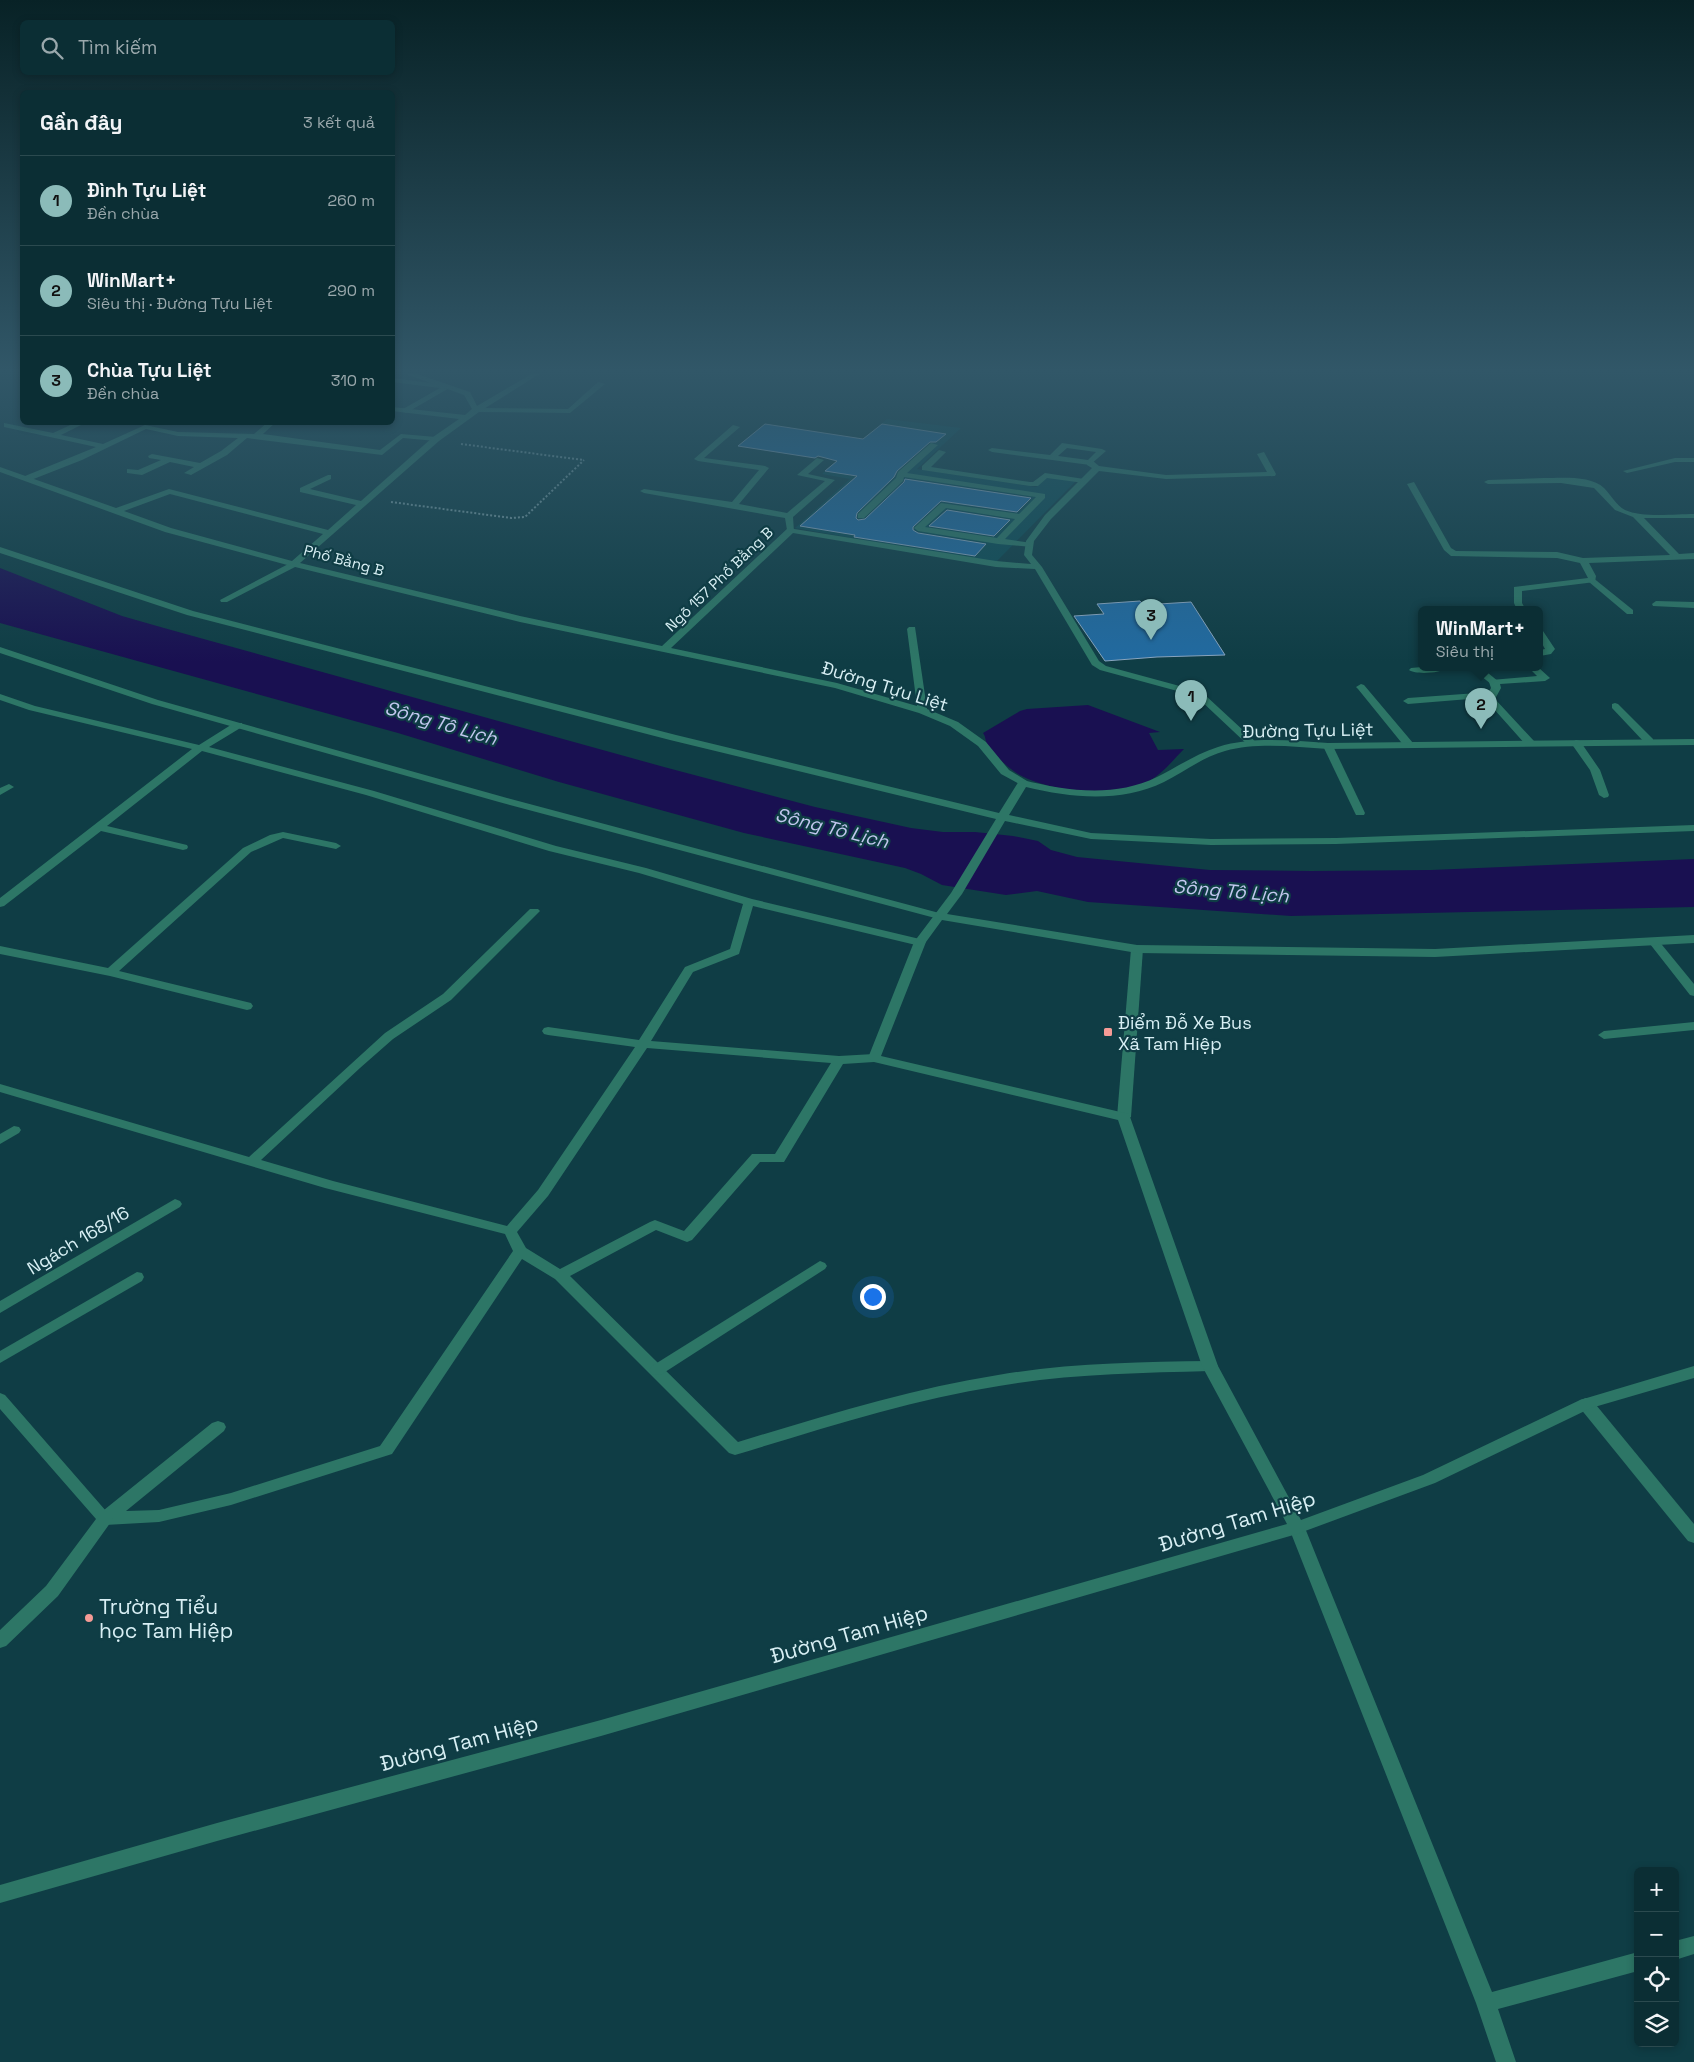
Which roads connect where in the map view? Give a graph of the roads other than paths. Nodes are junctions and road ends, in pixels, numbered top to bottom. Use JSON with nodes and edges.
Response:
{"nodes":[{"id":1,"x":50,"y":469,"type":"edge"},
{"id":2,"x":147,"y":469,"type":"edge"},
{"id":3,"x":196,"y":469,"type":"edge"},
{"id":4,"x":402,"y":469,"type":"edge"},
{"id":5,"x":763,"y":469,"type":"edge"},
{"id":6,"x":808,"y":469,"type":"edge"},
{"id":7,"x":906,"y":469,"type":"edge"},
{"id":8,"x":933,"y":469,"type":"edge"},
{"id":9,"x":1090,"y":469,"type":"edge"},
{"id":10,"x":1119,"y":469,"type":"edge"},
{"id":11,"x":1269,"y":469,"type":"edge"},
{"id":12,"x":1635,"y":469,"type":"edge"},
{"id":13,"x":2,"y":471,"type":"edge"},
{"id":14,"x":130,"y":471,"type":"dead end"},
{"id":15,"x":1627,"y":471,"type":"dead end"},
{"id":16,"x":188,"y":473,"type":"dead end"},
{"id":17,"x":901,"y":474,"type":"junction"},
{"id":18,"x":328,"y":477,"type":"dead end"},
{"id":19,"x":28,"y":478,"type":"junction"},
{"id":20,"x":1084,"y":480,"type":"junction"},
{"id":21,"x":1488,"y":482,"type":"dead end"},
{"id":22,"x":1410,"y":484,"type":"dead end"},
{"id":23,"x":644,"y":491,"type":"dead end"},
{"id":24,"x":363,"y":504,"type":"junction"},
{"id":25,"x":734,"y":504,"type":"junction"},
{"id":26,"x":117,"y":511,"type":"junction"},
{"id":27,"x":1635,"y":514,"type":"junction"},
{"id":28,"x":789,"y":516,"type":"junction"},
{"id":29,"x":862,"y":516,"type":"dead end"},
{"id":30,"x":1694,"y":516,"type":"edge"},
{"id":31,"x":1021,"y":517,"type":"junction"},
{"id":32,"x":791,"y":530,"type":"junction"},
{"id":33,"x":329,"y":533,"type":"junction"},
{"id":34,"x":998,"y":541,"type":"junction"},
{"id":35,"x":1029,"y":545,"type":"junction"},
{"id":36,"x":0,"y":550,"type":"edge"},
{"id":37,"x":1694,"y":556,"type":"edge"},
{"id":38,"x":1677,"y":557,"type":"junction"},
{"id":39,"x":1583,"y":561,"type":"junction"},
{"id":40,"x":294,"y":564,"type":"junction"},
{"id":41,"x":1038,"y":567,"type":"junction"},
{"id":42,"x":1592,"y":580,"type":"junction"},
{"id":43,"x":224,"y":600,"type":"dead end"},
{"id":44,"x":1656,"y":604,"type":"dead end"},
{"id":45,"x":1694,"y":605,"type":"edge"},
{"id":46,"x":1520,"y":606,"type":"edge"},
{"id":47,"x":1630,"y":612,"type":"dead end"},
{"id":48,"x":912,"y":629,"type":"dead end"},
{"id":49,"x":1543,"y":638,"type":"edge"},
{"id":50,"x":666,"y":648,"type":"junction"},
{"id":51,"x":0,"y":650,"type":"edge"},
{"id":52,"x":1543,"y":653,"type":"edge"},
{"id":53,"x":1414,"y":670,"type":"dead end"},
{"id":54,"x":1418,"y":670,"type":"edge"},
{"id":55,"x":1480,"y":671,"type":"edge"},
{"id":56,"x":1537,"y":671,"type":"edge"},
{"id":57,"x":1494,"y":682,"type":"junction"},
{"id":58,"x":1361,"y":687,"type":"dead end"},
{"id":59,"x":1491,"y":695,"type":"junction"},
{"id":60,"x":0,"y":697,"type":"edge"},
{"id":61,"x":1408,"y":700,"type":"dead end"},
{"id":62,"x":1615,"y":706,"type":"dead end"},
{"id":63,"x":922,"y":711,"type":"junction"},
{"id":64,"x":238,"y":724,"type":"junction"},
{"id":65,"x":1649,"y":741,"type":"junction"},
{"id":66,"x":1694,"y":742,"type":"edge"},
{"id":67,"x":1530,"y":743,"type":"junction"},
{"id":68,"x":1576,"y":743,"type":"junction"},
{"id":69,"x":1252,"y":744,"type":"junction"},
{"id":70,"x":1409,"y":744,"type":"junction"},
{"id":71,"x":1328,"y":746,"type":"junction"},
{"id":72,"x":199,"y":749,"type":"junction"},
{"id":73,"x":1023,"y":783,"type":"junction"},
{"id":74,"x":1604,"y":795,"type":"dead end"},
{"id":75,"x":1360,"y":813,"type":"dead end"},
{"id":76,"x":1002,"y":817,"type":"junction"},
{"id":77,"x":100,"y":827,"type":"junction"},
{"id":78,"x":1694,"y":828,"type":"edge"},
{"id":79,"x":336,"y":846,"type":"dead end"},
{"id":80,"x":183,"y":847,"type":"dead end"},
{"id":81,"x":749,"y":902,"type":"junction"},
{"id":82,"x":0,"y":904,"type":"edge"},
{"id":83,"x":534,"y":911,"type":"dead end"},
{"id":84,"x":939,"y":916,"type":"junction"},
{"id":85,"x":1694,"y":939,"type":"edge"},
{"id":86,"x":920,"y":942,"type":"junction"},
{"id":87,"x":1654,"y":942,"type":"junction"},
{"id":88,"x":1137,"y":949,"type":"junction"},
{"id":89,"x":0,"y":950,"type":"edge"},
{"id":90,"x":110,"y":972,"type":"junction"},
{"id":91,"x":1694,"y":992,"type":"edge"},
{"id":92,"x":248,"y":1006,"type":"dead end"},
{"id":93,"x":1694,"y":1026,"type":"edge"},
{"id":94,"x":548,"y":1031,"type":"dead end"},
{"id":95,"x":1604,"y":1035,"type":"dead end"},
{"id":96,"x":643,"y":1044,"type":"junction"},
{"id":97,"x":874,"y":1058,"type":"junction"},
{"id":98,"x":839,"y":1060,"type":"junction"},
{"id":99,"x":0,"y":1088,"type":"edge"},
{"id":100,"x":1124,"y":1117,"type":"junction"},
{"id":101,"x":14,"y":1130,"type":"dead end"},
{"id":102,"x":0,"y":1140,"type":"edge"},
{"id":103,"x":251,"y":1162,"type":"junction"},
{"id":104,"x":175,"y":1204,"type":"dead end"},
{"id":105,"x":510,"y":1230,"type":"junction"},
{"id":106,"x":520,"y":1251,"type":"junction"},
{"id":107,"x":820,"y":1266,"type":"dead end"},
{"id":108,"x":560,"y":1275,"type":"junction"},
{"id":109,"x":136,"y":1277,"type":"dead end"},
{"id":110,"x":0,"y":1308,"type":"edge"},
{"id":111,"x":0,"y":1358,"type":"edge"},
{"id":112,"x":1210,"y":1366,"type":"junction"},
{"id":113,"x":657,"y":1370,"type":"junction"},
{"id":114,"x":1694,"y":1372,"type":"edge"},
{"id":115,"x":0,"y":1399,"type":"edge"},
{"id":116,"x":1586,"y":1404,"type":"junction"},
{"id":117,"x":218,"y":1427,"type":"dead end"},
{"id":118,"x":105,"y":1520,"type":"junction"},
{"id":119,"x":1297,"y":1528,"type":"junction"},
{"id":120,"x":1694,"y":1536,"type":"edge"},
{"id":121,"x":0,"y":1641,"type":"edge"},
{"id":122,"x":0,"y":1894,"type":"edge"},
{"id":123,"x":1694,"y":1946,"type":"edge"},
{"id":124,"x":1679,"y":1950,"type":"edge"},
{"id":125,"x":1634,"y":1962,"type":"edge"},
{"id":126,"x":1486,"y":2003,"type":"junction"},
{"id":127,"x":1506,"y":2062,"type":"edge"}],
"edges":[{"from":1,"to":19,"type":"street"},
{"from":2,"to":14,"type":"street"},
{"from":3,"to":16,"type":"street"},
{"from":4,"to":24,"type":"street","name":"Phố Bằng B"},
{"from":5,"to":25,"type":"street"},
{"from":6,"to":28,"type":"street"},
{"from":7,"to":17,"type":"street"},
{"from":8,"to":20,"type":"street"},
{"from":9,"to":20,"type":"street"},
{"from":10,"to":11,"type":"street"},
{"from":12,"to":15,"type":"street"},
{"from":13,"to":19,"type":"street"},
{"from":17,"to":29,"type":"street"},
{"from":17,"to":31,"type":"street"},
{"from":18,"to":24,"type":"street"},
{"from":19,"to":26,"type":"street"},
{"from":20,"to":35,"type":"street"},
{"from":21,"to":27,"type":"street"},
{"from":22,"to":39,"type":"street"},
{"from":23,"to":25,"type":"street"},
{"from":24,"to":33,"type":"street","name":"Phố Bằng B"},
{"from":25,"to":28,"type":"street"},
{"from":26,"to":33,"type":"street"},
{"from":26,"to":40,"type":"street"},
{"from":27,"to":30,"type":"street"},
{"from":27,"to":38,"type":"street"},
{"from":28,"to":32,"type":"street"},
{"from":31,"to":34,"type":"street"},
{"from":31,"to":34,"type":"street"},
{"from":32,"to":41,"type":"street"},
{"from":32,"to":50,"type":"street","name":"Ngõ 157 Phố Bằng B"},
{"from":33,"to":40,"type":"street","name":"Phố Bằng B"},
{"from":34,"to":35,"type":"street"},
{"from":35,"to":41,"type":"street"},
{"from":36,"to":76,"type":"street"},
{"from":37,"to":38,"type":"street"},
{"from":38,"to":39,"type":"street"},
{"from":39,"to":42,"type":"street"},
{"from":40,"to":43,"type":"street"},
{"from":40,"to":50,"type":"street","name":"Phố Bằng B"},
{"from":41,"to":69,"type":"street"},
{"from":42,"to":46,"type":"street"},
{"from":42,"to":47,"type":"street"},
{"from":44,"to":45,"type":"street"},
{"from":48,"to":63,"type":"street"},
{"from":49,"to":52,"type":"street"},
{"from":50,"to":63,"type":"street","name":"Đường Tựu Liệt"},
{"from":51,"to":64,"type":"street"},
{"from":53,"to":54,"type":"street"},
{"from":55,"to":57,"type":"street"},
{"from":56,"to":57,"type":"street"},
{"from":57,"to":59,"type":"street"},
{"from":58,"to":70,"type":"street"},
{"from":59,"to":61,"type":"street"},
{"from":59,"to":67,"type":"street"},
{"from":60,"to":72,"type":"street"},
{"from":62,"to":65,"type":"street"},
{"from":63,"to":73,"type":"street","name":"Đường Tựu Liệt"},
{"from":64,"to":72,"type":"street"},
{"from":64,"to":84,"type":"street"},
{"from":65,"to":66,"type":"street","name":"Đường Tựu Liệt"},
{"from":65,"to":68,"type":"street","name":"Đường Tựu Liệt"},
{"from":67,"to":68,"type":"street","name":"Đường Tựu Liệt"},
{"from":67,"to":70,"type":"street","name":"Đường Tựu Liệt"},
{"from":68,"to":74,"type":"street"},
{"from":69,"to":71,"type":"street","name":"Đường Tựu Liệt"},
{"from":69,"to":73,"type":"street","name":"Đường Tựu Liệt"},
{"from":70,"to":71,"type":"street","name":"Đường Tựu Liệt"},
{"from":71,"to":75,"type":"street"},
{"from":72,"to":77,"type":"street"},
{"from":72,"to":81,"type":"street"},
{"from":73,"to":76,"type":"street"},
{"from":76,"to":78,"type":"street"},
{"from":76,"to":84,"type":"street"},
{"from":77,"to":80,"type":"street"},
{"from":77,"to":82,"type":"street"},
{"from":79,"to":90,"type":"street"},
{"from":81,"to":86,"type":"street"},
{"from":81,"to":96,"type":"street"},
{"from":83,"to":103,"type":"street"},
{"from":84,"to":86,"type":"street"},
{"from":84,"to":88,"type":"street"},
{"from":85,"to":87,"type":"street"},
{"from":86,"to":97,"type":"street"},
{"from":87,"to":88,"type":"street"},
{"from":87,"to":91,"type":"street"},
{"from":88,"to":100,"type":"street"},
{"from":89,"to":90,"type":"street"},
{"from":90,"to":92,"type":"street"},
{"from":93,"to":95,"type":"street"},
{"from":94,"to":96,"type":"street"},
{"from":96,"to":98,"type":"street"},
{"from":96,"to":105,"type":"street"},
{"from":97,"to":98,"type":"street"},
{"from":97,"to":100,"type":"street"},
{"from":98,"to":108,"type":"street"},
{"from":99,"to":103,"type":"street"},
{"from":100,"to":112,"type":"street"},
{"from":101,"to":102,"type":"street"},
{"from":103,"to":105,"type":"street"},
{"from":104,"to":110,"type":"street","name":"Ngách 168/16"},
{"from":105,"to":106,"type":"street"},
{"from":106,"to":108,"type":"street"},
{"from":106,"to":118,"type":"street"},
{"from":107,"to":113,"type":"street"},
{"from":108,"to":113,"type":"street"},
{"from":109,"to":111,"type":"street"},
{"from":112,"to":113,"type":"street"},
{"from":112,"to":119,"type":"street"},
{"from":114,"to":116,"type":"street","name":"Đường Tam Hiệp"},
{"from":115,"to":118,"type":"street"},
{"from":116,"to":119,"type":"street","name":"Đường Tam Hiệp"},
{"from":116,"to":120,"type":"street"},
{"from":117,"to":118,"type":"street"},
{"from":118,"to":121,"type":"street"},
{"from":119,"to":122,"type":"street","name":"Đường Tam Hiệp"},
{"from":119,"to":126,"type":"street"},
{"from":123,"to":124,"type":"street"},
{"from":125,"to":126,"type":"street"},
{"from":126,"to":127,"type":"street"}]}
